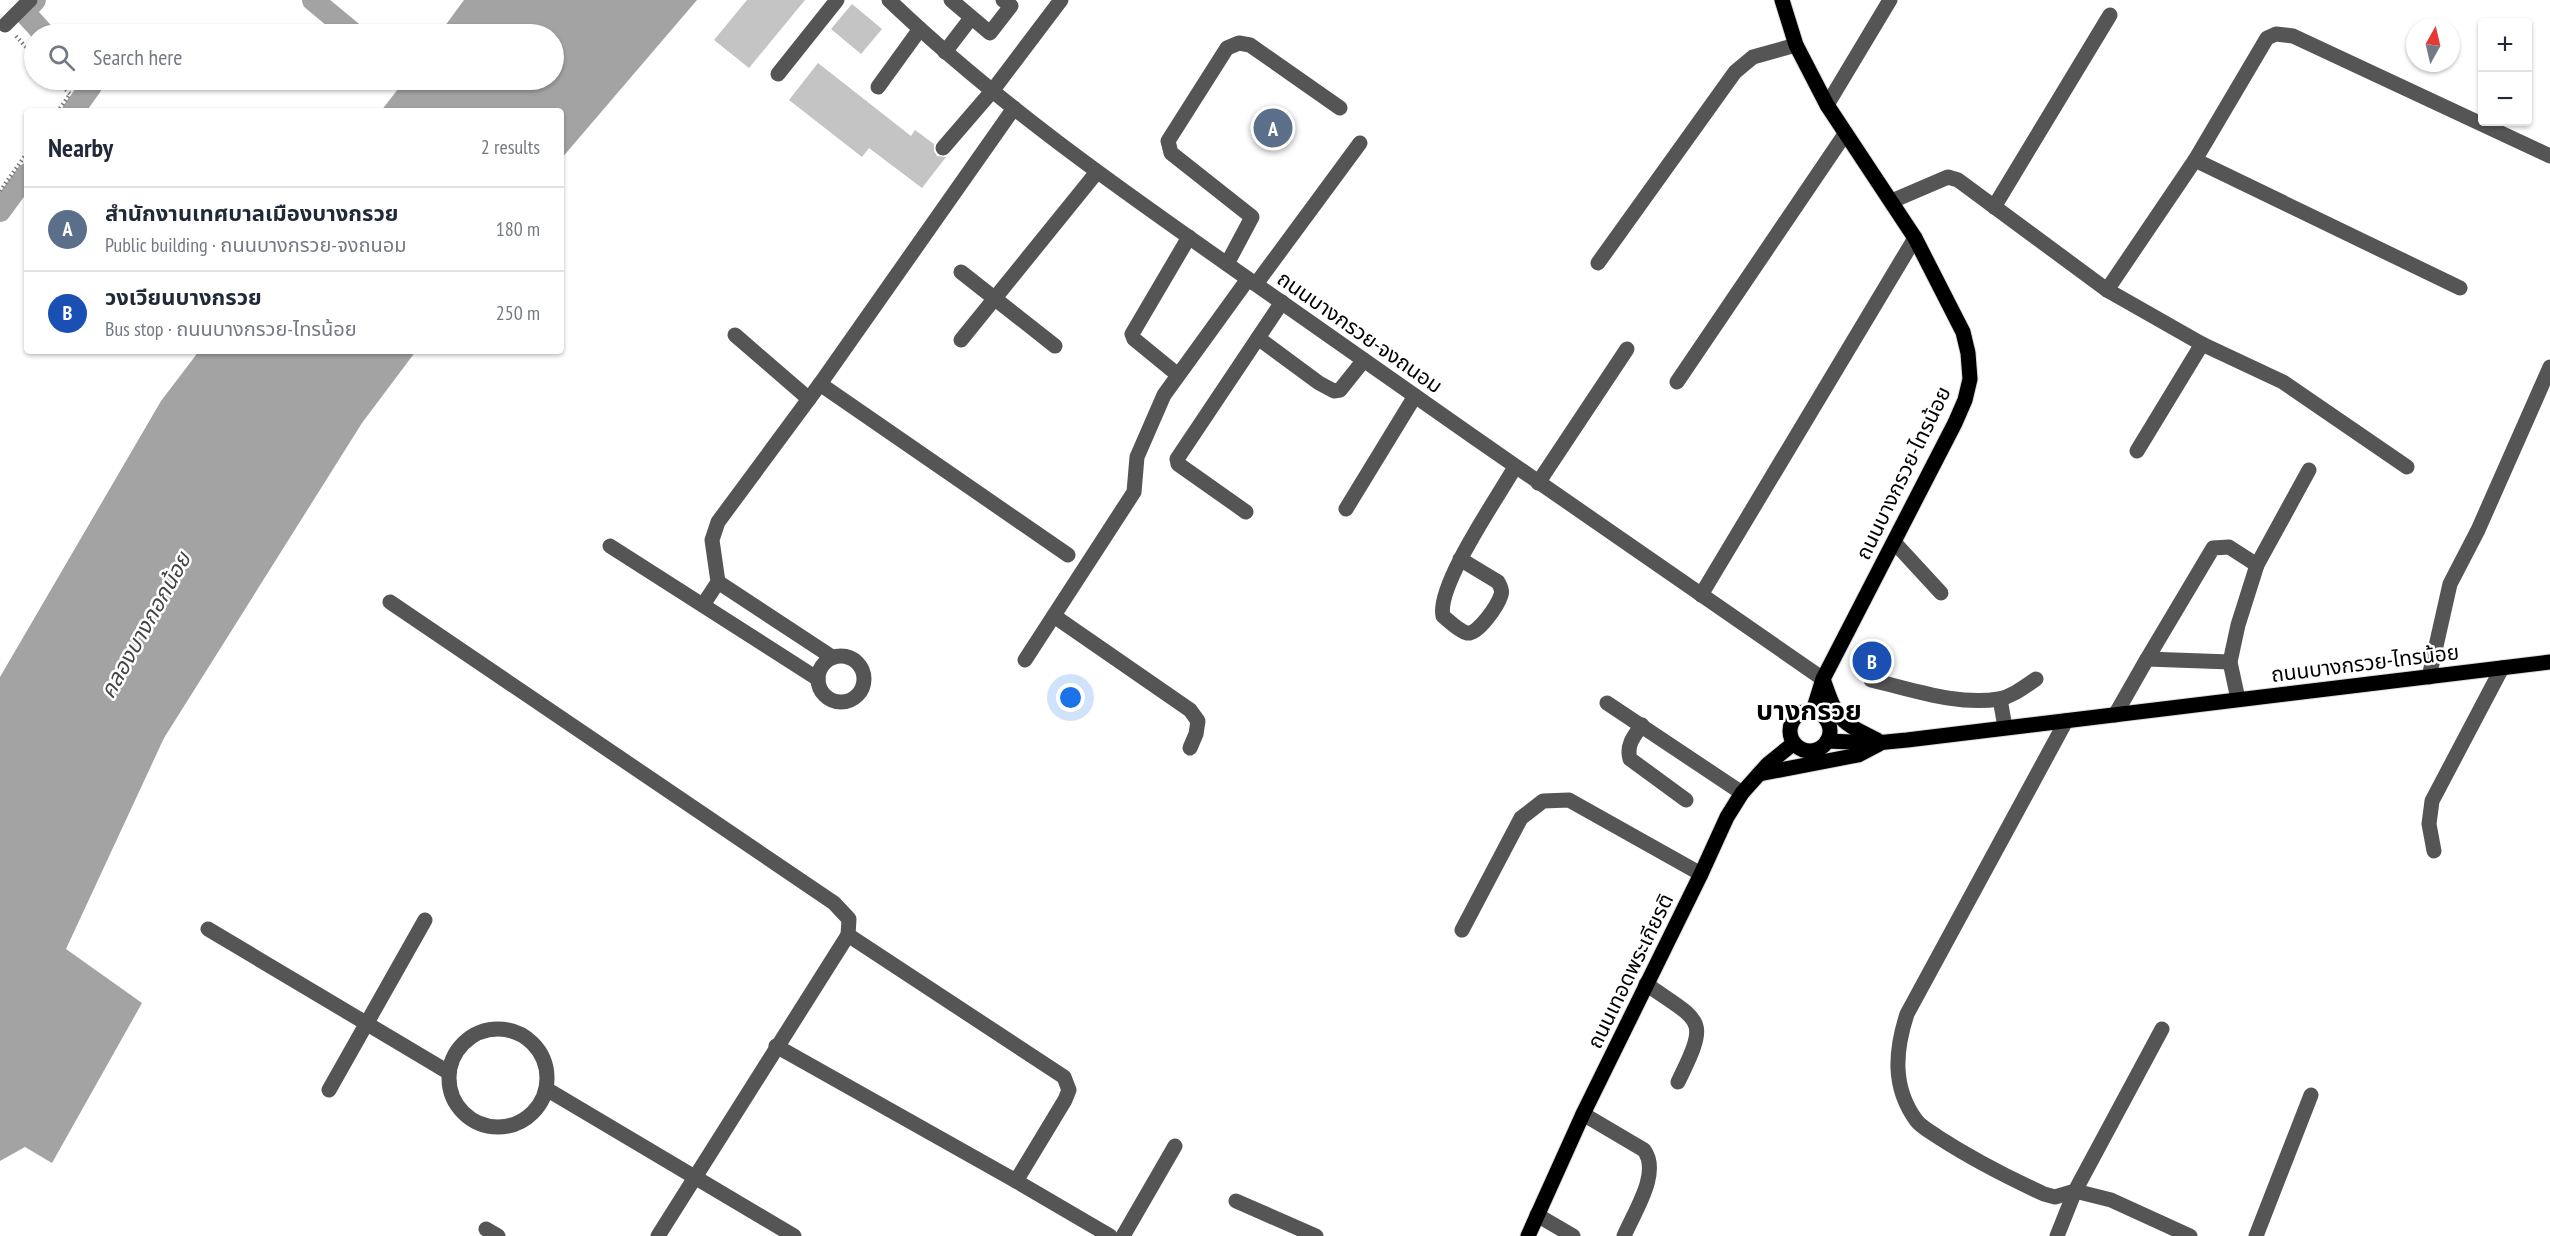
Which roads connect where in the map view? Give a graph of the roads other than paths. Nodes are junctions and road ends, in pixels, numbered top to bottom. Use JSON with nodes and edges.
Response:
{"nodes":[{"id":1,"x":30,"y":0,"type":"edge"},
{"id":2,"x":837,"y":0,"type":"edge"},
{"id":3,"x":889,"y":0,"type":"edge"},
{"id":4,"x":951,"y":0,"type":"edge"},
{"id":5,"x":1003,"y":0,"type":"edge"},
{"id":6,"x":1061,"y":0,"type":"edge"},
{"id":7,"x":1782,"y":0,"type":"edge"},
{"id":8,"x":1890,"y":0,"type":"edge"},
{"id":9,"x":2110,"y":15,"type":"dead end"},
{"id":10,"x":971,"y":18,"type":"junction"},
{"id":11,"x":5,"y":25,"type":"road end"},
{"id":12,"x":920,"y":29,"type":"junction"},
{"id":13,"x":1797,"y":45,"type":"junction"},
{"id":14,"x":945,"y":52,"type":"junction"},
{"id":15,"x":778,"y":74,"type":"dead end"},
{"id":16,"x":878,"y":87,"type":"dead end"},
{"id":17,"x":993,"y":90,"type":"junction"},
{"id":18,"x":1827,"y":105,"type":"junction"},
{"id":19,"x":1014,"y":108,"type":"junction"},
{"id":20,"x":1340,"y":108,"type":"dead end"},
{"id":21,"x":1845,"y":134,"type":"junction"},
{"id":22,"x":1360,"y":143,"type":"dead end"},
{"id":23,"x":943,"y":148,"type":"dead end"},
{"id":24,"x":2550,"y":156,"type":"edge"},
{"id":25,"x":2195,"y":160,"type":"junction"},
{"id":26,"x":1097,"y":172,"type":"junction"},
{"id":27,"x":1892,"y":201,"type":"junction"},
{"id":28,"x":1994,"y":207,"type":"junction"},
{"id":29,"x":1189,"y":237,"type":"junction"},
{"id":30,"x":1915,"y":238,"type":"junction"},
{"id":31,"x":1598,"y":263,"type":"dead end"},
{"id":32,"x":1227,"y":264,"type":"junction"},
{"id":33,"x":961,"y":272,"type":"dead end"},
{"id":34,"x":1252,"y":281,"type":"junction"},
{"id":35,"x":2460,"y":288,"type":"dead end"},
{"id":36,"x":2107,"y":290,"type":"junction"},
{"id":37,"x":994,"y":298,"type":"junction"},
{"id":38,"x":1282,"y":302,"type":"junction"},
{"id":39,"x":735,"y":335,"type":"dead end"},
{"id":40,"x":1257,"y":338,"type":"junction"},
{"id":41,"x":961,"y":340,"type":"dead end"},
{"id":42,"x":2202,"y":344,"type":"junction"},
{"id":43,"x":1055,"y":346,"type":"dead end"},
{"id":44,"x":1627,"y":349,"type":"dead end"},
{"id":45,"x":1364,"y":360,"type":"junction"},
{"id":46,"x":2550,"y":367,"type":"edge"},
{"id":47,"x":1178,"y":375,"type":"junction"},
{"id":48,"x":1677,"y":382,"type":"dead end"},
{"id":49,"x":820,"y":384,"type":"junction"},
{"id":50,"x":1415,"y":396,"type":"junction"},
{"id":51,"x":809,"y":399,"type":"junction"},
{"id":52,"x":2137,"y":451,"type":"dead end"},
{"id":53,"x":1515,"y":467,"type":"junction"},
{"id":54,"x":2407,"y":467,"type":"dead end"},
{"id":55,"x":2309,"y":470,"type":"dead end"},
{"id":56,"x":1538,"y":483,"type":"junction"},
{"id":57,"x":1346,"y":509,"type":"dead end"},
{"id":58,"x":1246,"y":513,"type":"dead end"},
{"id":59,"x":1894,"y":542,"type":"junction"},
{"id":60,"x":610,"y":546,"type":"dead end"},
{"id":61,"x":1068,"y":555,"type":"dead end"},
{"id":62,"x":1460,"y":559,"type":"junction"},
{"id":63,"x":2257,"y":565,"type":"junction"},
{"id":64,"x":718,"y":582,"type":"junction"},
{"id":65,"x":1941,"y":593,"type":"dead end"},
{"id":66,"x":1701,"y":595,"type":"junction"},
{"id":67,"x":390,"y":602,"type":"dead end"},
{"id":68,"x":703,"y":605,"type":"junction"},
{"id":69,"x":1054,"y":616,"type":"junction"},
{"id":70,"x":832,"y":657,"type":"junction"},
{"id":71,"x":2147,"y":659,"type":"junction"},
{"id":72,"x":1025,"y":660,"type":"dead end"},
{"id":73,"x":2230,"y":662,"type":"junction"},
{"id":74,"x":2550,"y":662,"type":"edge"},
{"id":75,"x":2502,"y":668,"type":"junction"},
{"id":76,"x":2429,"y":677,"type":"junction"},
{"id":77,"x":818,"y":678,"type":"junction"},
{"id":78,"x":1823,"y":679,"type":"junction"},
{"id":79,"x":1871,"y":680,"type":"dead end"},
{"id":80,"x":2036,"y":680,"type":"dead end"},
{"id":81,"x":2000,"y":699,"type":"junction"},
{"id":82,"x":2238,"y":699,"type":"junction"},
{"id":83,"x":1607,"y":703,"type":"dead end"},
{"id":84,"x":1813,"y":711,"type":"junction"},
{"id":85,"x":2115,"y":715,"type":"junction"},
{"id":86,"x":2066,"y":721,"type":"junction"},
{"id":87,"x":1642,"y":724,"type":"junction"},
{"id":88,"x":2006,"y":728,"type":"junction"},
{"id":89,"x":1827,"y":741,"type":"junction"},
{"id":90,"x":1882,"y":742,"type":"junction"},
{"id":91,"x":1794,"y":743,"type":"junction"},
{"id":92,"x":1190,"y":748,"type":"dead end"},
{"id":93,"x":1759,"y":774,"type":"junction"},
{"id":94,"x":1742,"y":793,"type":"junction"},
{"id":95,"x":1686,"y":800,"type":"dead end"},
{"id":96,"x":2434,"y":851,"type":"dead end"},
{"id":97,"x":1701,"y":874,"type":"junction"},
{"id":98,"x":425,"y":920,"type":"dead end"},
{"id":99,"x":208,"y":929,"type":"dead end"},
{"id":100,"x":1462,"y":930,"type":"dead end"},
{"id":101,"x":848,"y":935,"type":"junction"},
{"id":102,"x":1646,"y":984,"type":"junction"},
{"id":103,"x":366,"y":1022,"type":"junction"},
{"id":104,"x":2162,"y":1029,"type":"dead end"},
{"id":105,"x":776,"y":1046,"type":"junction"},
{"id":106,"x":448,"y":1072,"type":"junction"},
{"id":107,"x":1678,"y":1082,"type":"dead end"},
{"id":108,"x":329,"y":1090,"type":"dead end"},
{"id":109,"x":548,"y":1090,"type":"junction"},
{"id":110,"x":2311,"y":1095,"type":"dead end"},
{"id":111,"x":1583,"y":1114,"type":"junction"},
{"id":112,"x":1175,"y":1146,"type":"dead end"},
{"id":113,"x":694,"y":1178,"type":"junction"},
{"id":114,"x":1016,"y":1181,"type":"junction"},
{"id":115,"x":2075,"y":1191,"type":"junction"},
{"id":116,"x":1236,"y":1201,"type":"dead end"},
{"id":117,"x":1537,"y":1215,"type":"junction"},
{"id":118,"x":658,"y":1236,"type":"edge"},
{"id":119,"x":794,"y":1236,"type":"edge"},
{"id":120,"x":1110,"y":1236,"type":"edge"},
{"id":121,"x":1123,"y":1236,"type":"edge"},
{"id":122,"x":1316,"y":1236,"type":"edge"},
{"id":123,"x":1528,"y":1236,"type":"edge"},
{"id":124,"x":1572,"y":1236,"type":"edge"},
{"id":125,"x":1624,"y":1236,"type":"edge"},
{"id":126,"x":2057,"y":1236,"type":"edge"},
{"id":127,"x":2190,"y":1236,"type":"edge"},
{"id":128,"x":2256,"y":1236,"type":"edge"}],
"edges":[{"from":1,"to":11,"type":"street"},
{"from":2,"to":15,"type":"street"},
{"from":3,"to":12,"type":"street","name":"ถนนบางกรวย-จงถนอม"},
{"from":4,"to":10,"type":"street"},
{"from":5,"to":10,"type":"street"},
{"from":6,"to":17,"type":"street"},
{"from":7,"to":13,"type":"main road","name":"ถนนบางกรวย-ไทรน้อย"},
{"from":8,"to":18,"type":"street"},
{"from":9,"to":28,"type":"street"},
{"from":10,"to":14,"type":"street"},
{"from":12,"to":14,"type":"street","name":"ถนนบางกรวย-จงถนอม"},
{"from":12,"to":16,"type":"street"},
{"from":13,"to":18,"type":"main road","name":"ถนนบางกรวย-ไทรน้อย"},
{"from":13,"to":31,"type":"street"},
{"from":14,"to":17,"type":"street","name":"ถนนบางกรวย-จงถนอม"},
{"from":17,"to":19,"type":"street","name":"ถนนบางกรวย-จงถนอม"},
{"from":17,"to":23,"type":"street"},
{"from":18,"to":21,"type":"main road","name":"ถนนบางกรวย-ไทรน้อย"},
{"from":19,"to":26,"type":"street","name":"ถนนบางกรวย-จงถนอม"},
{"from":19,"to":49,"type":"street"},
{"from":20,"to":32,"type":"street"},
{"from":21,"to":27,"type":"main road","name":"ถนนบางกรวย-ไทรน้อย"},
{"from":21,"to":48,"type":"street"},
{"from":22,"to":34,"type":"street"},
{"from":24,"to":25,"type":"street"},
{"from":25,"to":35,"type":"street"},
{"from":25,"to":36,"type":"street"},
{"from":26,"to":29,"type":"street","name":"ถนนบางกรวย-จงถนอม"},
{"from":26,"to":37,"type":"street"},
{"from":27,"to":28,"type":"street"},
{"from":27,"to":30,"type":"main road","name":"ถนนบางกรวย-ไทรน้อย"},
{"from":28,"to":36,"type":"street"},
{"from":29,"to":32,"type":"street","name":"ถนนบางกรวย-จงถนอม"},
{"from":29,"to":47,"type":"street"},
{"from":30,"to":59,"type":"main road","name":"ถนนบางกรวย-ไทรน้อย"},
{"from":30,"to":66,"type":"street"},
{"from":32,"to":34,"type":"street","name":"ถนนบางกรวย-จงถนอม"},
{"from":33,"to":37,"type":"street"},
{"from":34,"to":38,"type":"street","name":"ถนนบางกรวย-จงถนอม"},
{"from":34,"to":47,"type":"street"},
{"from":36,"to":42,"type":"street"},
{"from":37,"to":41,"type":"street"},
{"from":37,"to":43,"type":"street"},
{"from":38,"to":40,"type":"street"},
{"from":38,"to":45,"type":"street","name":"ถนนบางกรวย-จงถนอม"},
{"from":39,"to":51,"type":"street"},
{"from":40,"to":45,"type":"street"},
{"from":40,"to":58,"type":"street"},
{"from":42,"to":52,"type":"street"},
{"from":42,"to":54,"type":"street"},
{"from":44,"to":56,"type":"street"},
{"from":45,"to":50,"type":"street","name":"ถนนบางกรวย-จงถนอม"},
{"from":46,"to":76,"type":"street"},
{"from":47,"to":69,"type":"street"},
{"from":49,"to":51,"type":"street"},
{"from":49,"to":61,"type":"street"},
{"from":50,"to":53,"type":"street","name":"ถนนบางกรวย-จงถนอม"},
{"from":50,"to":57,"type":"street"},
{"from":51,"to":64,"type":"street"},
{"from":53,"to":56,"type":"street","name":"ถนนบางกรวย-จงถนอม"},
{"from":53,"to":62,"type":"street"},
{"from":55,"to":63,"type":"street"},
{"from":56,"to":66,"type":"street","name":"ถนนบางกรวย-จงถนอม"},
{"from":59,"to":65,"type":"street"},
{"from":59,"to":78,"type":"main road","name":"ถนนบางกรวย-ไทรน้อย"},
{"from":60,"to":68,"type":"street"},
{"from":62,"to":62,"type":"street"},
{"from":63,"to":71,"type":"street"},
{"from":63,"to":73,"type":"street"},
{"from":64,"to":68,"type":"street"},
{"from":64,"to":70,"type":"street"},
{"from":66,"to":78,"type":"street","name":"ถนนบางกรวย-จงถนอม"},
{"from":67,"to":101,"type":"street"},
{"from":68,"to":77,"type":"street"},
{"from":69,"to":72,"type":"street"},
{"from":69,"to":92,"type":"street"},
{"from":70,"to":77,"type":"street"},
{"from":70,"to":77,"type":"street"},
{"from":71,"to":73,"type":"street"},
{"from":71,"to":85,"type":"street"},
{"from":73,"to":82,"type":"street"},
{"from":74,"to":75,"type":"main road","name":"ถนนบางกรวย-ไทรน้อย"},
{"from":75,"to":76,"type":"main road","name":"ถนนบางกรวย-ไทรน้อย"},
{"from":75,"to":96,"type":"street"},
{"from":76,"to":82,"type":"main road","name":"ถนนบางกรวย-ไทรน้อย"},
{"from":78,"to":84,"type":"main road","name":"ถนนบางกรวย-ไทรน้อย"},
{"from":78,"to":90,"type":"main road"},
{"from":79,"to":81,"type":"street"},
{"from":80,"to":81,"type":"street"},
{"from":81,"to":88,"type":"street"},
{"from":82,"to":85,"type":"main road","name":"ถนนบางกรวย-ไทรน้อย"},
{"from":83,"to":87,"type":"street"},
{"from":84,"to":89,"type":"main road"},
{"from":84,"to":91,"type":"main road"},
{"from":85,"to":86,"type":"main road","name":"ถนนบางกรวย-ไทรน้อย"},
{"from":86,"to":88,"type":"main road","name":"ถนนบางกรวย-ไทรน้อย"},
{"from":86,"to":115,"type":"street"},
{"from":87,"to":94,"type":"street"},
{"from":87,"to":95,"type":"street"},
{"from":88,"to":90,"type":"main road","name":"ถนนบางกรวย-ไทรน้อย"},
{"from":89,"to":90,"type":"main road","name":"ถนนบางกรวย-ไทรน้อย"},
{"from":89,"to":91,"type":"main road"},
{"from":90,"to":93,"type":"main road"},
{"from":91,"to":93,"type":"main road","name":"ถนนเทอดพระเกียรติ"},
{"from":93,"to":94,"type":"main road","name":"ถนนเทอดพระเกียรติ"},
{"from":94,"to":97,"type":"main road","name":"ถนนเทอดพระเกียรติ"},
{"from":97,"to":100,"type":"street"},
{"from":97,"to":102,"type":"main road","name":"ถนนเทอดพระเกียรติ"},
{"from":98,"to":103,"type":"street"},
{"from":99,"to":103,"type":"street"},
{"from":101,"to":105,"type":"street"},
{"from":101,"to":114,"type":"street"},
{"from":102,"to":107,"type":"street"},
{"from":102,"to":111,"type":"main road","name":"ถนนเทอดพระเกียรติ"},
{"from":103,"to":106,"type":"street"},
{"from":103,"to":108,"type":"street"},
{"from":104,"to":115,"type":"street"},
{"from":105,"to":113,"type":"street"},
{"from":105,"to":114,"type":"street"},
{"from":106,"to":109,"type":"street"},
{"from":106,"to":109,"type":"street"},
{"from":109,"to":113,"type":"street"},
{"from":110,"to":128,"type":"street"},
{"from":111,"to":117,"type":"main road","name":"ถนนเทอดพระเกียรติ"},
{"from":111,"to":125,"type":"street"},
{"from":112,"to":121,"type":"street"},
{"from":113,"to":118,"type":"street"},
{"from":113,"to":119,"type":"street"},
{"from":114,"to":120,"type":"street"},
{"from":115,"to":126,"type":"street"},
{"from":115,"to":127,"type":"street"},
{"from":116,"to":122,"type":"street"},
{"from":117,"to":123,"type":"main road","name":"ถนนเทอดพระเกียรติ"},
{"from":117,"to":124,"type":"street"}]}
